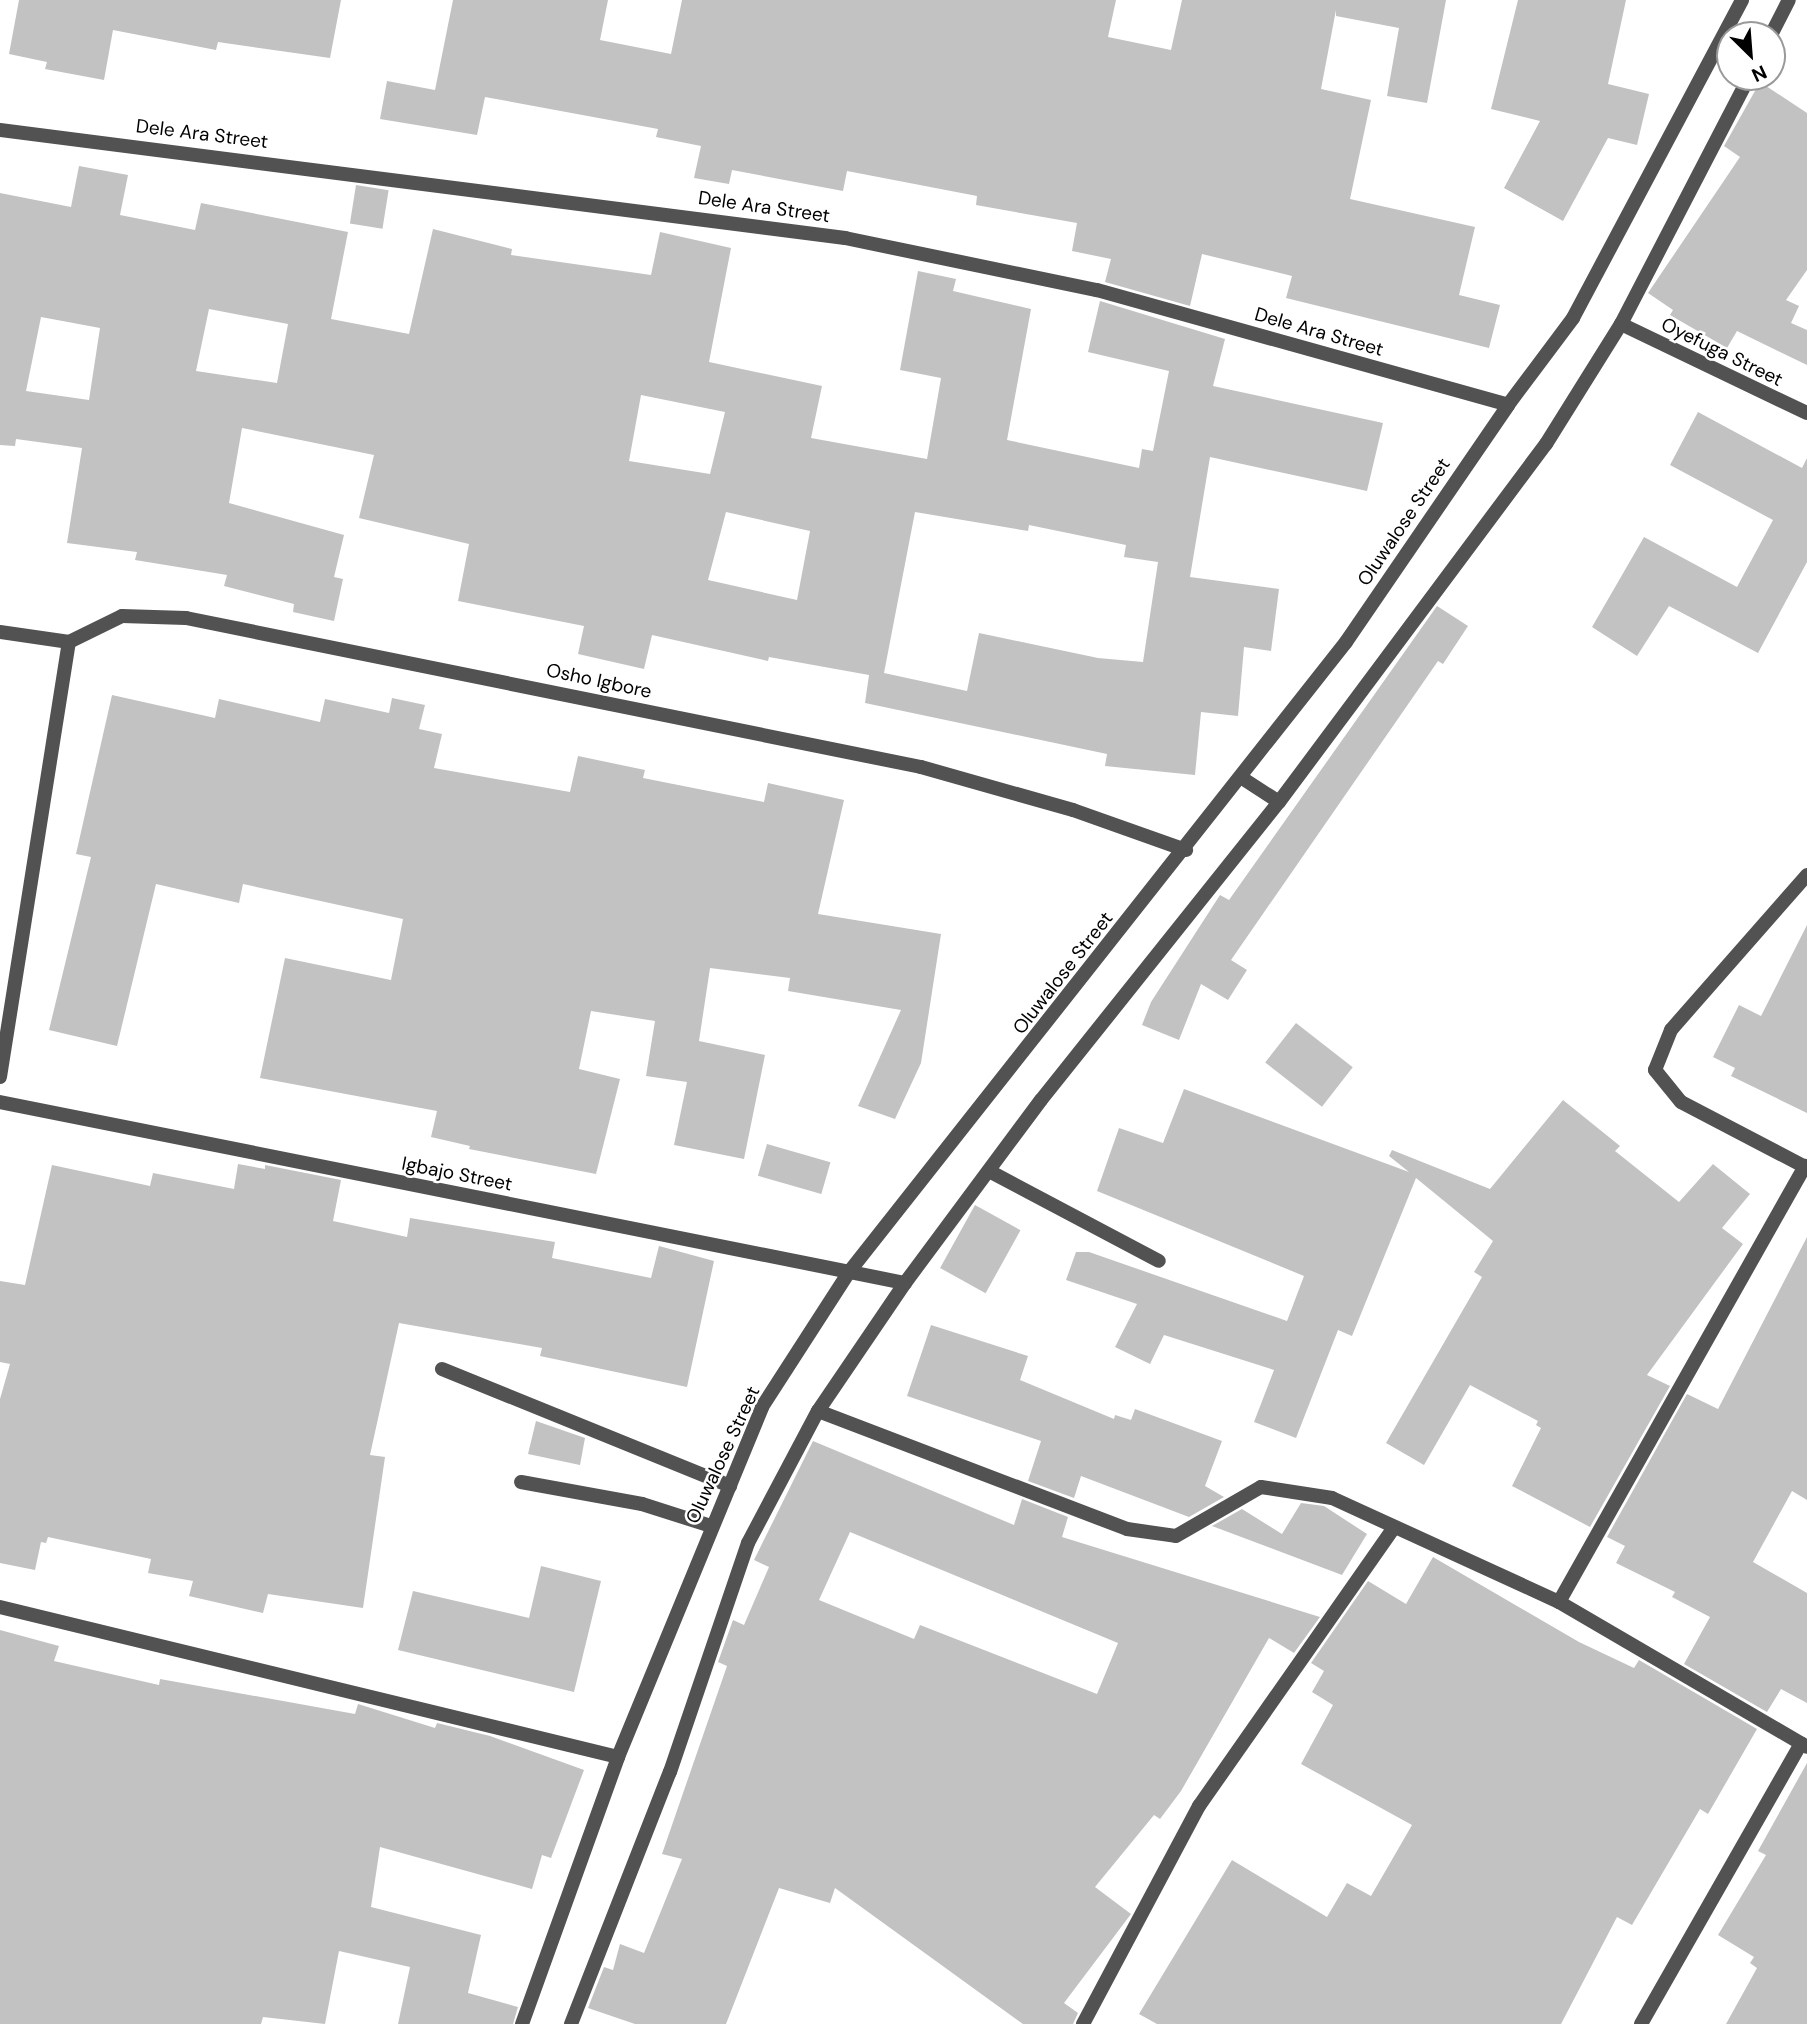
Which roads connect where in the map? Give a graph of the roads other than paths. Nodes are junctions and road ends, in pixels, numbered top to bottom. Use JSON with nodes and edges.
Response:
{"nodes":[{"id":1,"x":1742,"y":0,"type":"edge"},
{"id":2,"x":1789,"y":0,"type":"edge"},
{"id":3,"x":1778,"y":21,"type":"edge"},
{"id":4,"x":1742,"y":91,"type":"edge"},
{"id":5,"x":0,"y":130,"type":"edge"},
{"id":6,"x":1621,"y":324,"type":"junction"},
{"id":7,"x":1508,"y":405,"type":"junction"},
{"id":8,"x":1807,"y":413,"type":"edge"},
{"id":9,"x":0,"y":632,"type":"edge"},
{"id":10,"x":69,"y":642,"type":"junction"},
{"id":11,"x":1242,"y":778,"type":"junction"},
{"id":12,"x":1279,"y":802,"type":"junction"},
{"id":13,"x":1185,"y":850,"type":"junction"},
{"id":14,"x":1807,"y":874,"type":"edge"},
{"id":15,"x":0,"y":1077,"type":"edge"},
{"id":16,"x":0,"y":1102,"type":"edge"},
{"id":17,"x":1806,"y":1167,"type":"edge"},
{"id":18,"x":989,"y":1171,"type":"junction"},
{"id":19,"x":1159,"y":1261,"type":"dead end"},
{"id":20,"x":849,"y":1272,"type":"junction"},
{"id":21,"x":905,"y":1283,"type":"junction"},
{"id":22,"x":442,"y":1369,"type":"dead end"},
{"id":23,"x":818,"y":1411,"type":"junction"},
{"id":24,"x":521,"y":1482,"type":"dead end"},
{"id":25,"x":730,"y":1486,"type":"junction"},
{"id":26,"x":711,"y":1526,"type":"junction"},
{"id":27,"x":1393,"y":1529,"type":"junction"},
{"id":28,"x":1559,"y":1602,"type":"junction"},
{"id":29,"x":0,"y":1607,"type":"edge"},
{"id":30,"x":1804,"y":1745,"type":"edge"},
{"id":31,"x":618,"y":1757,"type":"junction"},
{"id":32,"x":522,"y":2024,"type":"edge"},
{"id":33,"x":571,"y":2024,"type":"edge"},
{"id":34,"x":1083,"y":2024,"type":"edge"},
{"id":35,"x":1640,"y":2024,"type":"edge"}],
"edges":[{"from":1,"to":7,"type":"street","name":"Oluwalose Street"},
{"from":2,"to":3,"type":"street"},
{"from":4,"to":6,"type":"street"},
{"from":5,"to":7,"type":"street","name":"Dele Ara Street"},
{"from":6,"to":8,"type":"street","name":"Oyefuga Street"},
{"from":6,"to":12,"type":"street"},
{"from":7,"to":11,"type":"street","name":"Oluwalose Street"},
{"from":9,"to":10,"type":"street"},
{"from":10,"to":13,"type":"street","name":"Osho Igbore"},
{"from":10,"to":15,"type":"street"},
{"from":11,"to":12,"type":"street"},
{"from":11,"to":13,"type":"street","name":"Oluwalose Street"},
{"from":12,"to":18,"type":"street"},
{"from":13,"to":20,"type":"street","name":"Oluwalose Street"},
{"from":14,"to":17,"type":"street"},
{"from":16,"to":20,"type":"street","name":"Igbajo Street"},
{"from":17,"to":28,"type":"street"},
{"from":18,"to":19,"type":"street"},
{"from":18,"to":21,"type":"street"},
{"from":20,"to":21,"type":"street","name":"Igbajo Street"},
{"from":20,"to":25,"type":"street","name":"Oluwalose Street"},
{"from":21,"to":23,"type":"street"},
{"from":22,"to":25,"type":"street"},
{"from":23,"to":27,"type":"street"},
{"from":23,"to":33,"type":"street"},
{"from":24,"to":26,"type":"street"},
{"from":25,"to":26,"type":"street","name":"Oluwalose Street"},
{"from":26,"to":31,"type":"street","name":"Oluwalose Street"},
{"from":27,"to":28,"type":"street"},
{"from":27,"to":34,"type":"street"},
{"from":28,"to":30,"type":"street"},
{"from":29,"to":31,"type":"street"},
{"from":30,"to":35,"type":"street"},
{"from":31,"to":32,"type":"street","name":"Oluwalose Street"}]}
